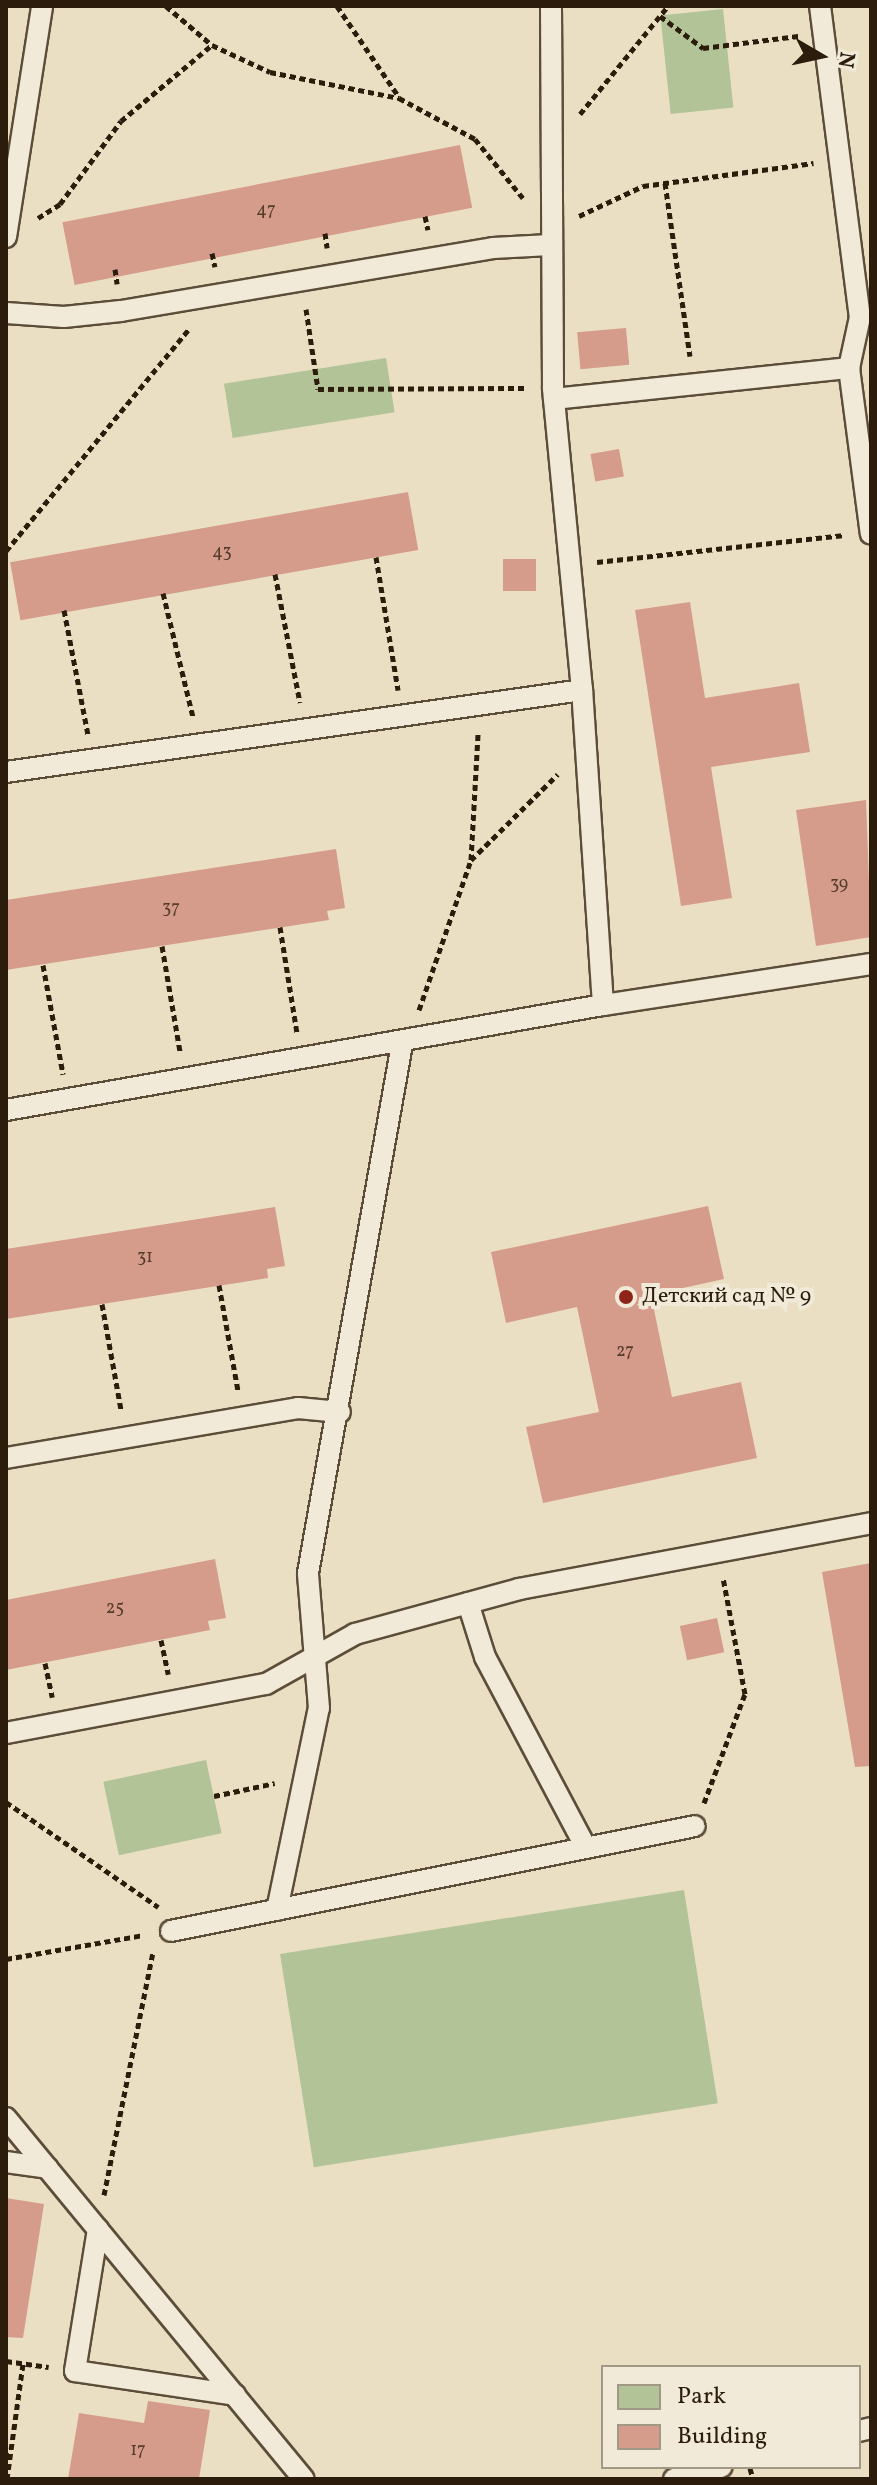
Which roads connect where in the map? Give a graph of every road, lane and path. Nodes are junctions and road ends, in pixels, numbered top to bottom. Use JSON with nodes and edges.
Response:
{"nodes":[{"id":1,"x":42,"y":6,"type":"edge"},
{"id":2,"x":166,"y":6,"type":"edge"},
{"id":3,"x":337,"y":6,"type":"edge"},
{"id":4,"x":551,"y":6,"type":"edge"},
{"id":5,"x":668,"y":6,"type":"edge"},
{"id":6,"x":820,"y":6,"type":"edge"},
{"id":7,"x":660,"y":16,"type":"junction"},
{"id":8,"x":815,"y":33,"type":"dead end"},
{"id":9,"x":212,"y":45,"type":"junction"},
{"id":10,"x":399,"y":98,"type":"junction"},
{"id":11,"x":572,"y":123,"type":"dead end"},
{"id":12,"x":818,"y":162,"type":"dead end"},
{"id":13,"x":665,"y":183,"type":"junction"},
{"id":14,"x":574,"y":218,"type":"dead end"},
{"id":15,"x":28,"y":224,"type":"dead end"},
{"id":16,"x":6,"y":237,"type":"edge"},
{"id":17,"x":550,"y":238,"type":"junction"},
{"id":18,"x":304,"y":297,"type":"dead end"},
{"id":19,"x":6,"y":313,"type":"edge"},
{"id":20,"x":180,"y":341,"type":"dead end"},
{"id":21,"x":691,"y":363,"type":"dead end"},
{"id":22,"x":849,"y":368,"type":"junction"},
{"id":23,"x":532,"y":388,"type":"dead end"},
{"id":24,"x":862,"y":398,"type":"edge"},
{"id":25,"x":554,"y":399,"type":"junction"},
{"id":26,"x":870,"y":533,"type":"edge"},
{"id":27,"x":6,"y":551,"type":"edge"},
{"id":28,"x":376,"y":557,"type":"dead end"},
{"id":29,"x":572,"y":565,"type":"junction"},
{"id":30,"x":275,"y":574,"type":"dead end"},
{"id":31,"x":163,"y":593,"type":"dead end"},
{"id":32,"x":64,"y":610,"type":"dead end"},
{"id":33,"x":582,"y":690,"type":"junction"},
{"id":34,"x":402,"y":716,"type":"junction"},
{"id":35,"x":478,"y":729,"type":"dead end"},
{"id":36,"x":305,"y":730,"type":"junction"},
{"id":37,"x":199,"y":745,"type":"junction"},
{"id":38,"x":93,"y":760,"type":"junction"},
{"id":39,"x":569,"y":763,"type":"dead end"},
{"id":40,"x":6,"y":772,"type":"edge"},
{"id":41,"x":471,"y":860,"type":"junction"},
{"id":42,"x":280,"y":927,"type":"dead end"},
{"id":43,"x":162,"y":946,"type":"dead end"},
{"id":44,"x":871,"y":964,"type":"edge"},
{"id":45,"x":43,"y":965,"type":"dead end"},
{"id":46,"x":603,"y":1005,"type":"junction"},
{"id":47,"x":412,"y":1024,"type":"dead end"},
{"id":48,"x":402,"y":1044,"type":"junction"},
{"id":49,"x":302,"y":1060,"type":"junction"},
{"id":50,"x":185,"y":1080,"type":"junction"},
{"id":51,"x":67,"y":1099,"type":"junction"},
{"id":52,"x":6,"y":1110,"type":"edge"},
{"id":53,"x":219,"y":1285,"type":"dead end"},
{"id":54,"x":102,"y":1304,"type":"dead end"},
{"id":55,"x":340,"y":1412,"type":"junction"},
{"id":56,"x":243,"y":1418,"type":"junction"},
{"id":57,"x":126,"y":1438,"type":"junction"},
{"id":58,"x":6,"y":1458,"type":"edge"},
{"id":59,"x":871,"y":1523,"type":"edge"},
{"id":60,"x":718,"y":1552,"type":"junction"},
{"id":61,"x":468,"y":1603,"type":"junction"},
{"id":62,"x":315,"y":1656,"type":"junction"},
{"id":63,"x":6,"y":1733,"type":"edge"},
{"id":64,"x":305,"y":1776,"type":"junction"},
{"id":65,"x":214,"y":1796,"type":"dead end"},
{"id":66,"x":6,"y":1802,"type":"edge"},
{"id":67,"x":695,"y":1826,"type":"joint"},
{"id":68,"x":586,"y":1848,"type":"junction"},
{"id":69,"x":277,"y":1910,"type":"junction"},
{"id":70,"x":165,"y":1926,"type":"junction"},
{"id":71,"x":154,"y":1948,"type":"dead end"},
{"id":72,"x":6,"y":1959,"type":"edge"},
{"id":73,"x":6,"y":2118,"type":"edge"},
{"id":74,"x":6,"y":2162,"type":"edge"},
{"id":75,"x":48,"y":2168,"type":"junction"},
{"id":76,"x":102,"y":2206,"type":"dead end"},
{"id":77,"x":98,"y":2229,"type":"junction"},
{"id":78,"x":6,"y":2361,"type":"edge"},
{"id":79,"x":23,"y":2363,"type":"junction"},
{"id":80,"x":75,"y":2371,"type":"junction"},
{"id":81,"x":235,"y":2395,"type":"junction"},
{"id":82,"x":713,"y":2469,"type":"edge"},
{"id":83,"x":7,"y":2479,"type":"edge"},
{"id":84,"x":304,"y":2479,"type":"edge"},
{"id":85,"x":674,"y":2479,"type":"edge"}],
"edges":[{"from":1,"to":16,"type":"lane"},
{"from":2,"to":9,"type":"path"},
{"from":3,"to":10,"type":"path"},
{"from":4,"to":17,"type":"lane"},
{"from":5,"to":7,"type":"path"},
{"from":6,"to":22,"type":"lane"},
{"from":7,"to":8,"type":"path"},
{"from":7,"to":11,"type":"path"},
{"from":9,"to":10,"type":"path"},
{"from":9,"to":15,"type":"path"},
{"from":10,"to":17,"type":"path"},
{"from":12,"to":13,"type":"path"},
{"from":13,"to":14,"type":"path"},
{"from":13,"to":21,"type":"path"},
{"from":17,"to":19,"type":"lane"},
{"from":17,"to":25,"type":"lane"},
{"from":18,"to":23,"type":"path"},
{"from":20,"to":27,"type":"path"},
{"from":22,"to":24,"type":"lane"},
{"from":22,"to":25,"type":"lane"},
{"from":24,"to":26,"type":"lane"},
{"from":25,"to":29,"type":"lane"},
{"from":26,"to":29,"type":"path"},
{"from":28,"to":34,"type":"path"},
{"from":29,"to":33,"type":"lane"},
{"from":30,"to":36,"type":"path"},
{"from":31,"to":37,"type":"path"},
{"from":32,"to":38,"type":"path"},
{"from":33,"to":34,"type":"lane"},
{"from":33,"to":46,"type":"lane"},
{"from":34,"to":36,"type":"lane"},
{"from":35,"to":41,"type":"path"},
{"from":36,"to":37,"type":"lane"},
{"from":37,"to":38,"type":"lane"},
{"from":38,"to":40,"type":"lane"},
{"from":39,"to":41,"type":"path"},
{"from":41,"to":47,"type":"path"},
{"from":42,"to":49,"type":"path"},
{"from":43,"to":50,"type":"path"},
{"from":44,"to":46,"type":"lane"},
{"from":45,"to":51,"type":"path"},
{"from":46,"to":48,"type":"lane"},
{"from":48,"to":49,"type":"lane"},
{"from":48,"to":55,"type":"lane"},
{"from":49,"to":50,"type":"lane"},
{"from":50,"to":51,"type":"lane"},
{"from":51,"to":52,"type":"lane"},
{"from":53,"to":56,"type":"path"},
{"from":54,"to":57,"type":"path"},
{"from":55,"to":56,"type":"lane"},
{"from":55,"to":62,"type":"lane"},
{"from":56,"to":57,"type":"lane"},
{"from":57,"to":58,"type":"lane"},
{"from":59,"to":60,"type":"lane"},
{"from":60,"to":61,"type":"lane"},
{"from":60,"to":67,"type":"path"},
{"from":61,"to":62,"type":"lane"},
{"from":61,"to":68,"type":"lane"},
{"from":62,"to":63,"type":"lane"},
{"from":62,"to":64,"type":"lane"},
{"from":64,"to":65,"type":"path"},
{"from":64,"to":69,"type":"lane"},
{"from":66,"to":70,"type":"path"},
{"from":67,"to":68,"type":"lane"},
{"from":68,"to":69,"type":"lane"},
{"from":69,"to":70,"type":"lane"},
{"from":70,"to":72,"type":"path"},
{"from":71,"to":76,"type":"path"},
{"from":73,"to":75,"type":"lane"},
{"from":74,"to":75,"type":"lane"},
{"from":75,"to":77,"type":"lane"},
{"from":77,"to":80,"type":"lane"},
{"from":77,"to":81,"type":"lane"},
{"from":78,"to":79,"type":"path"},
{"from":79,"to":80,"type":"path"},
{"from":79,"to":83,"type":"path"},
{"from":80,"to":81,"type":"lane"},
{"from":81,"to":84,"type":"lane"},
{"from":82,"to":85,"type":"lane"}]}
